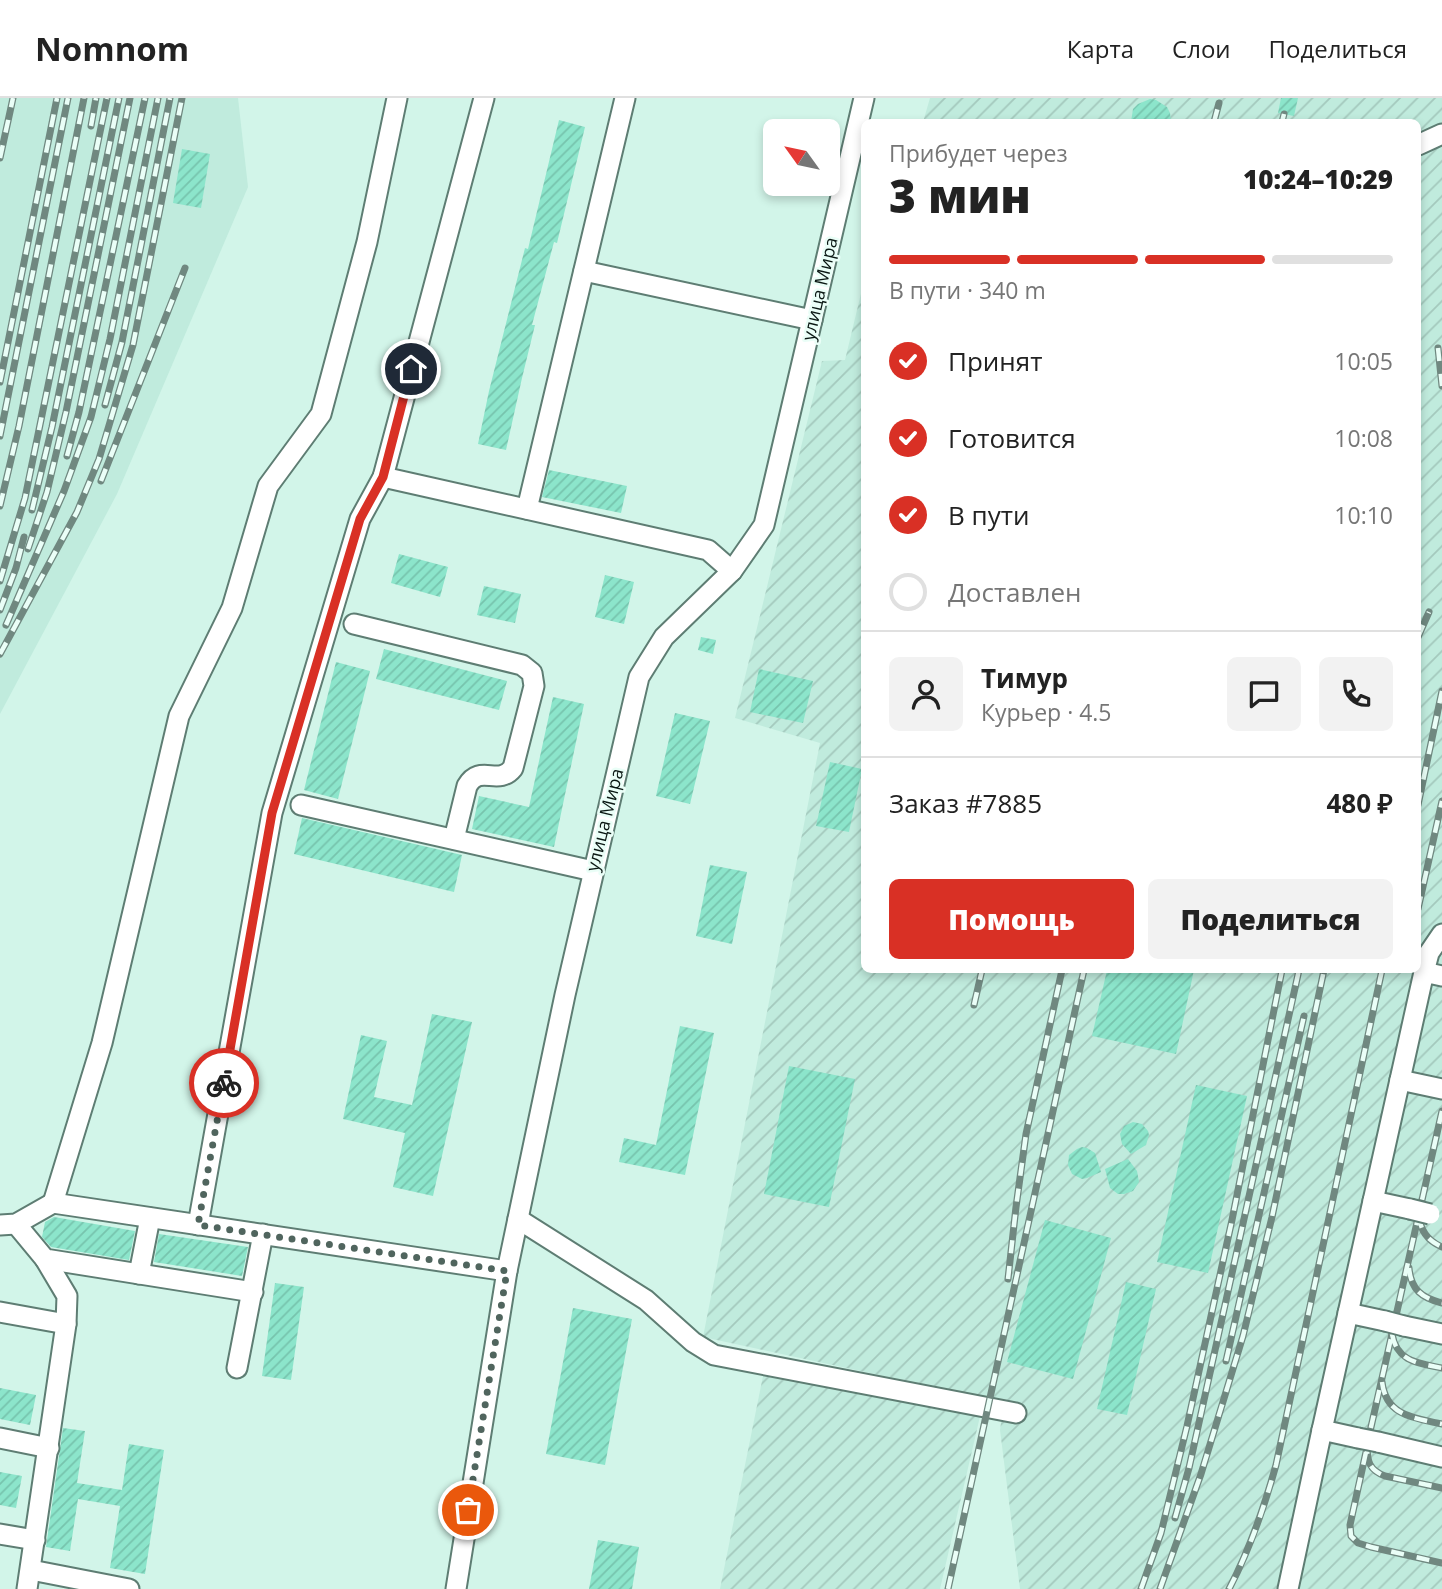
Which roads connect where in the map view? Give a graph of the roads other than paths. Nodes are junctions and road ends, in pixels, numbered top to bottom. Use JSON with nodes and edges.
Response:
{"nodes":[{"id":1,"x":397,"y":98,"type":"edge"},
{"id":2,"x":484,"y":98,"type":"edge"},
{"id":3,"x":625,"y":98,"type":"edge"},
{"id":4,"x":864,"y":98,"type":"edge"},
{"id":5,"x":1442,"y":134,"type":"edge"},
{"id":6,"x":1421,"y":144,"type":"edge"},
{"id":7,"x":584,"y":271,"type":"junction"},
{"id":8,"x":812,"y":320,"type":"junction"},
{"id":9,"x":383,"y":477,"type":"junction"},
{"id":10,"x":527,"y":509,"type":"junction"},
{"id":11,"x":732,"y":571,"type":"junction"},
{"id":12,"x":354,"y":624,"type":"dead end"},
{"id":13,"x":301,"y":805,"type":"dead end"},
{"id":14,"x":454,"y":839,"type":"junction"},
{"id":15,"x":593,"y":871,"type":"junction"},
{"id":16,"x":1442,"y":934,"type":"edge"},
{"id":17,"x":1433,"y":974,"type":"edge"},
{"id":18,"x":1400,"y":1080,"type":"junction"},
{"id":19,"x":1440,"y":1089,"type":"edge"},
{"id":20,"x":1373,"y":1201,"type":"junction"},
{"id":21,"x":53,"y":1203,"type":"junction"},
{"id":22,"x":1436,"y":1215,"type":"edge"},
{"id":23,"x":150,"y":1218,"type":"junction"},
{"id":24,"x":518,"y":1219,"type":"junction"},
{"id":25,"x":8,"y":1224,"type":"edge"},
{"id":26,"x":198,"y":1225,"type":"junction"},
{"id":27,"x":263,"y":1234,"type":"junction"},
{"id":28,"x":45,"y":1259,"type":"junction"},
{"id":29,"x":507,"y":1271,"type":"junction"},
{"id":30,"x":139,"y":1274,"type":"junction"},
{"id":31,"x":253,"y":1292,"type":"junction"},
{"id":32,"x":0,"y":1312,"type":"edge"},
{"id":33,"x":1348,"y":1313,"type":"junction"},
{"id":34,"x":66,"y":1324,"type":"junction"},
{"id":35,"x":1442,"y":1334,"type":"edge"},
{"id":36,"x":237,"y":1368,"type":"dead end"},
{"id":37,"x":1016,"y":1413,"type":"dead end"},
{"id":38,"x":1322,"y":1430,"type":"junction"},
{"id":39,"x":0,"y":1438,"type":"edge"},
{"id":40,"x":49,"y":1448,"type":"junction"},
{"id":41,"x":1442,"y":1457,"type":"edge"},
{"id":42,"x":0,"y":1534,"type":"edge"},
{"id":43,"x":35,"y":1540,"type":"junction"},
{"id":44,"x":29,"y":1579,"type":"edge"},
{"id":45,"x":129,"y":1589,"type":"edge"},
{"id":46,"x":456,"y":1589,"type":"edge"},
{"id":47,"x":1288,"y":1589,"type":"edge"}],
"edges":[{"from":1,"to":21,"type":"street"},
{"from":2,"to":9,"type":"street"},
{"from":3,"to":7,"type":"street"},
{"from":4,"to":8,"type":"street","name":"улица Мира"},
{"from":5,"to":6,"type":"street"},
{"from":7,"to":8,"type":"street"},
{"from":7,"to":10,"type":"street"},
{"from":8,"to":11,"type":"street","name":"улица Мира"},
{"from":9,"to":10,"type":"street"},
{"from":9,"to":26,"type":"street"},
{"from":10,"to":11,"type":"street"},
{"from":11,"to":15,"type":"street","name":"улица Мира"},
{"from":12,"to":14,"type":"street"},
{"from":13,"to":14,"type":"street"},
{"from":14,"to":15,"type":"street"},
{"from":15,"to":24,"type":"street","name":"улица Мира"},
{"from":16,"to":17,"type":"street"},
{"from":17,"to":18,"type":"street"},
{"from":18,"to":19,"type":"street"},
{"from":18,"to":20,"type":"street"},
{"from":20,"to":22,"type":"street","bridge":true},
{"from":20,"to":33,"type":"street"},
{"from":21,"to":23,"type":"street"},
{"from":21,"to":25,"type":"street"},
{"from":23,"to":26,"type":"street"},
{"from":23,"to":30,"type":"street"},
{"from":24,"to":29,"type":"street","name":"улица Мира"},
{"from":24,"to":37,"type":"street"},
{"from":25,"to":28,"type":"street"},
{"from":26,"to":27,"type":"street"},
{"from":27,"to":29,"type":"street"},
{"from":27,"to":31,"type":"street"},
{"from":28,"to":30,"type":"street"},
{"from":28,"to":34,"type":"street"},
{"from":29,"to":46,"type":"street","name":"улица Мира"},
{"from":30,"to":31,"type":"street"},
{"from":31,"to":36,"type":"street"},
{"from":32,"to":34,"type":"street"},
{"from":33,"to":35,"type":"street"},
{"from":33,"to":38,"type":"street"},
{"from":34,"to":40,"type":"street"},
{"from":38,"to":41,"type":"street","bridge":true},
{"from":38,"to":47,"type":"street"},
{"from":39,"to":40,"type":"street"},
{"from":40,"to":43,"type":"street"},
{"from":42,"to":43,"type":"street"},
{"from":43,"to":44,"type":"street"},
{"from":44,"to":45,"type":"street"}]}
